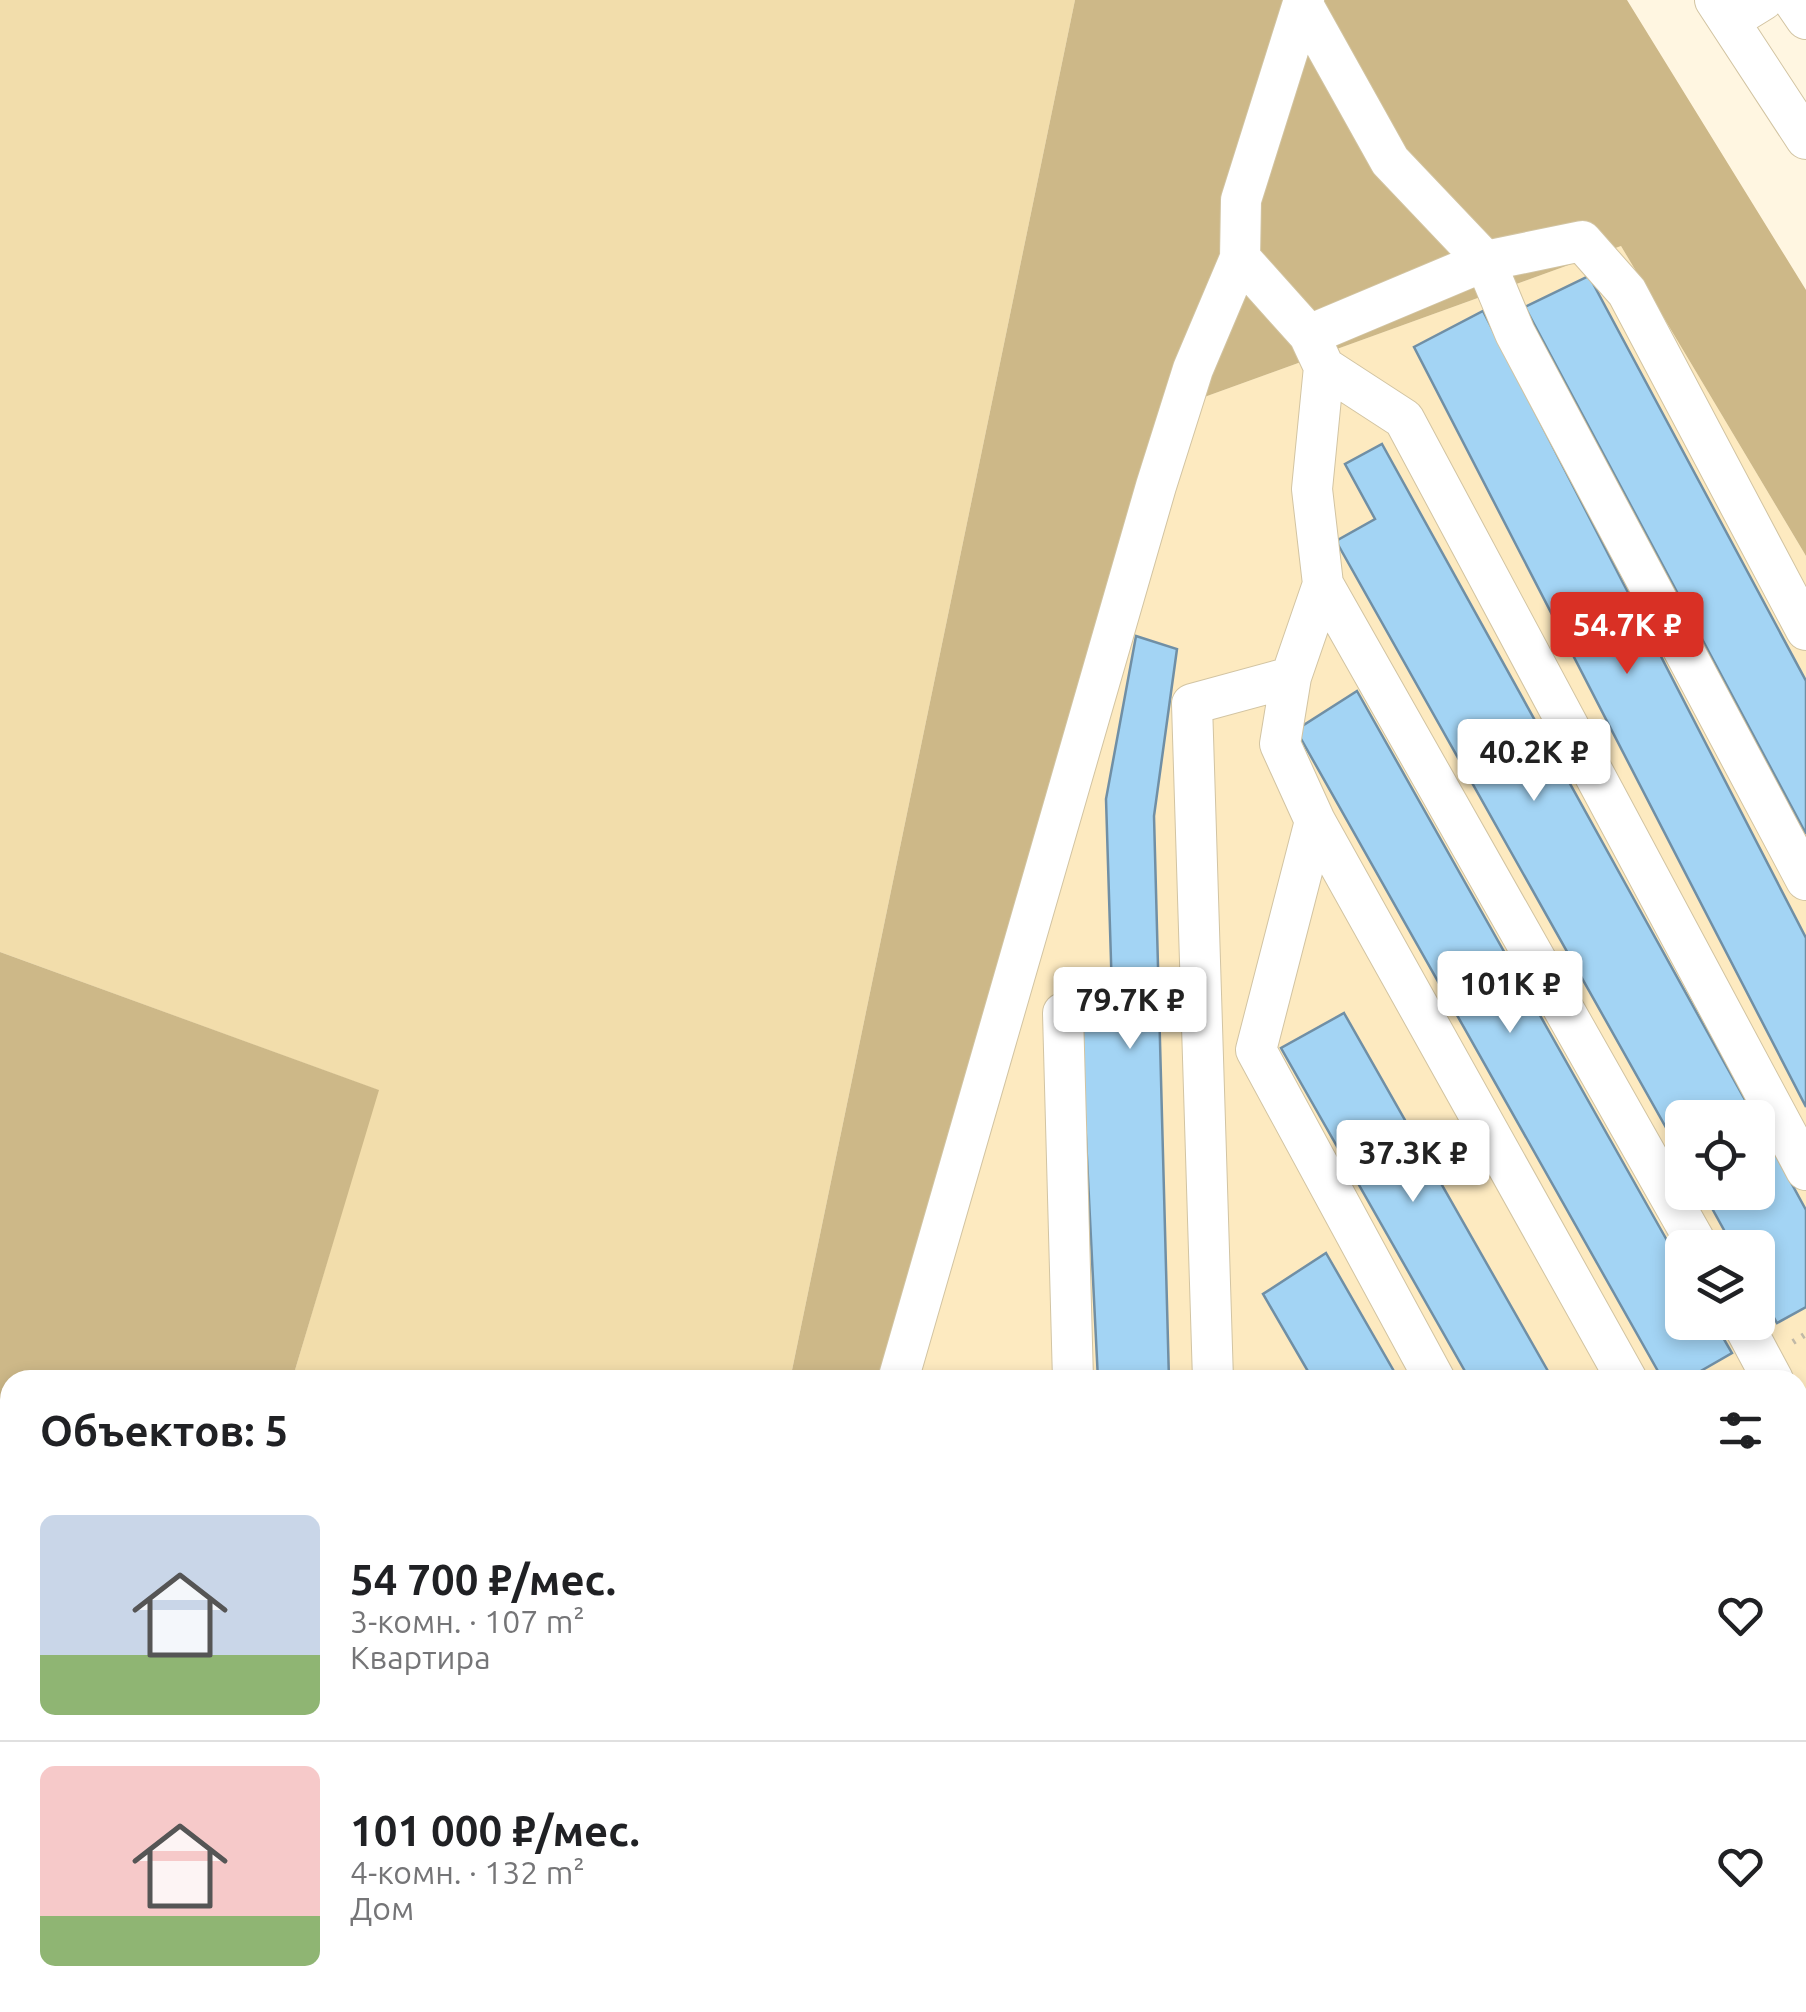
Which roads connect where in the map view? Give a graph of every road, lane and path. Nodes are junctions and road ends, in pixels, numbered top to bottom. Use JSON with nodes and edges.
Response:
{"nodes":[{"id":1,"x":1762,"y":0,"type":"edge"},
{"id":2,"x":1793,"y":0,"type":"edge"},
{"id":3,"x":1304,"y":2,"type":"edge"},
{"id":4,"x":1722,"y":11,"type":"edge"},
{"id":5,"x":1806,"y":19,"type":"edge"},
{"id":6,"x":1806,"y":139,"type":"edge"},
{"id":7,"x":1240,"y":258,"type":"junction"},
{"id":8,"x":1486,"y":261,"type":"junction"},
{"id":9,"x":1316,"y":350,"type":"junction"},
{"id":10,"x":1323,"y":584,"type":"junction"},
{"id":11,"x":1806,"y":630,"type":"edge"},
{"id":12,"x":1291,"y":677,"type":"junction"},
{"id":13,"x":1315,"y":821,"type":"junction"},
{"id":14,"x":1806,"y":880,"type":"edge"},
{"id":15,"x":1063,"y":1014,"type":"dead end"},
{"id":16,"x":1806,"y":1170,"type":"edge"},
{"id":17,"x":1689,"y":1230,"type":"edge"},
{"id":18,"x":1752,"y":1340,"type":"edge"},
{"id":19,"x":901,"y":1370,"type":"edge"},
{"id":20,"x":1073,"y":1370,"type":"edge"},
{"id":21,"x":1214,"y":1370,"type":"edge"},
{"id":22,"x":1430,"y":1370,"type":"edge"},
{"id":23,"x":1621,"y":1370,"type":"edge"},
{"id":24,"x":1768,"y":1370,"type":"edge"}],
"edges":[{"from":1,"to":4,"type":"lane"},
{"from":2,"to":5,"type":"lane"},
{"from":3,"to":7,"type":"lane"},
{"from":3,"to":8,"type":"lane"},
{"from":4,"to":6,"type":"lane"},
{"from":7,"to":9,"type":"lane"},
{"from":7,"to":19,"type":"lane"},
{"from":8,"to":9,"type":"lane"},
{"from":8,"to":11,"type":"lane"},
{"from":8,"to":14,"type":"lane"},
{"from":9,"to":10,"type":"lane"},
{"from":9,"to":16,"type":"lane"},
{"from":10,"to":12,"type":"lane"},
{"from":10,"to":17,"type":"lane"},
{"from":12,"to":13,"type":"lane"},
{"from":12,"to":21,"type":"lane"},
{"from":13,"to":22,"type":"lane"},
{"from":13,"to":23,"type":"lane"},
{"from":15,"to":20,"type":"lane"},
{"from":18,"to":24,"type":"lane"}]}
